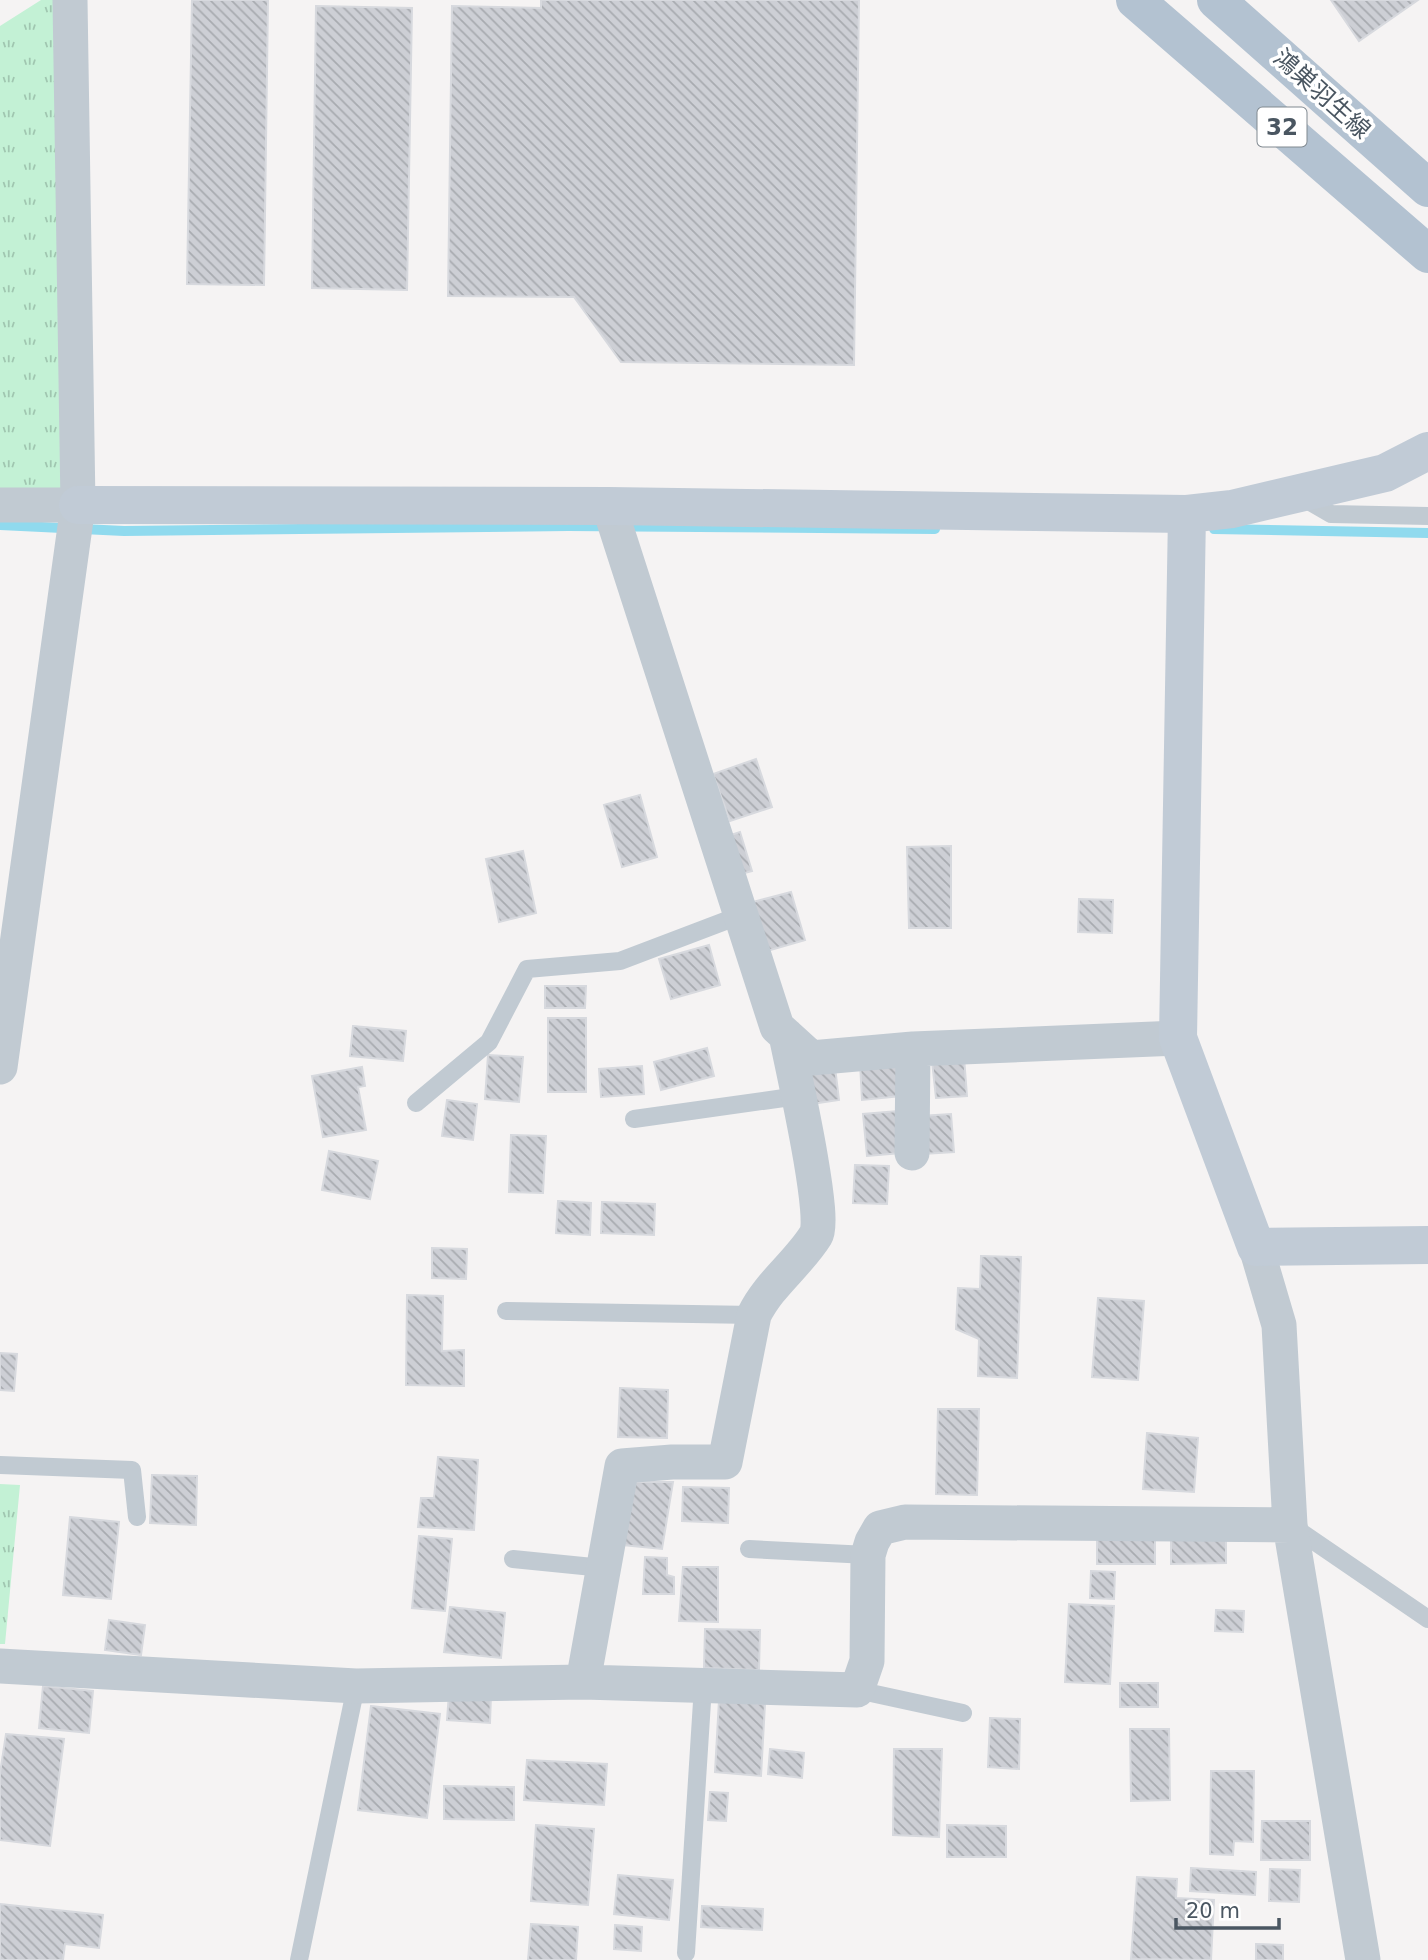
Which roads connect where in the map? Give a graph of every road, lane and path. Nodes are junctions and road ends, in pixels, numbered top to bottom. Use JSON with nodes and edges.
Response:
{"nodes":[{"id":1,"x":70,"y":0,"type":"edge"},
{"id":2,"x":1135,"y":0,"type":"edge"},
{"id":3,"x":1216,"y":0,"type":"edge"},
{"id":4,"x":1428,"y":188,"type":"edge"},
{"id":5,"x":1428,"y":254,"type":"edge"},
{"id":6,"x":1428,"y":450,"type":"edge"},
{"id":7,"x":1296,"y":494,"type":"junction"},
{"id":8,"x":0,"y":505,"type":"edge"},
{"id":9,"x":78,"y":505,"type":"junction"},
{"id":10,"x":609,"y":506,"type":"junction"},
{"id":11,"x":1187,"y":514,"type":"junction"},
{"id":12,"x":1428,"y":516,"type":"edge"},
{"id":13,"x":741,"y":915,"type":"junction"},
{"id":14,"x":786,"y":1035,"type":"junction"},
{"id":15,"x":1178,"y":1038,"type":"junction"},
{"id":16,"x":914,"y":1049,"type":"junction"},
{"id":17,"x":0,"y":1067,"type":"edge"},
{"id":18,"x":798,"y":1096,"type":"junction"},
{"id":19,"x":416,"y":1103,"type":"dead end"},
{"id":20,"x":634,"y":1119,"type":"dead end"},
{"id":21,"x":912,"y":1153,"type":"dead end"},
{"id":22,"x":1428,"y":1245,"type":"edge"},
{"id":23,"x":1256,"y":1247,"type":"junction"},
{"id":24,"x":506,"y":1311,"type":"dead end"},
{"id":25,"x":754,"y":1315,"type":"junction"},
{"id":26,"x":0,"y":1465,"type":"edge"},
{"id":27,"x":137,"y":1517,"type":"dead end"},
{"id":28,"x":1290,"y":1525,"type":"junction"},
{"id":29,"x":749,"y":1549,"type":"dead end"},
{"id":30,"x":868,"y":1555,"type":"junction"},
{"id":31,"x":513,"y":1559,"type":"dead end"},
{"id":32,"x":603,"y":1568,"type":"junction"},
{"id":33,"x":1428,"y":1619,"type":"edge"},
{"id":34,"x":0,"y":1666,"type":"edge"},
{"id":35,"x":583,"y":1682,"type":"junction"},
{"id":36,"x":356,"y":1686,"type":"junction"},
{"id":37,"x":703,"y":1686,"type":"junction"},
{"id":38,"x":857,"y":1690,"type":"junction"},
{"id":39,"x":963,"y":1713,"type":"dead end"},
{"id":40,"x":686,"y":1953,"type":"dead end"},
{"id":41,"x":299,"y":1960,"type":"edge"},
{"id":42,"x":1363,"y":1960,"type":"edge"}],
"edges":[{"from":1,"to":9,"type":"street"},
{"from":2,"to":5,"type":"main road","name":"鴻巣羽生線","number":"32"},
{"from":3,"to":4,"type":"main road","name":"鴻巣羽生線","number":"32"},
{"from":6,"to":7,"type":"street"},
{"from":7,"to":11,"type":"street"},
{"from":7,"to":12,"type":"lane"},
{"from":8,"to":9,"type":"street"},
{"from":9,"to":10,"type":"street"},
{"from":9,"to":17,"type":"street"},
{"from":10,"to":11,"type":"street"},
{"from":10,"to":13,"type":"street"},
{"from":11,"to":15,"type":"street"},
{"from":13,"to":14,"type":"street"},
{"from":13,"to":19,"type":"lane"},
{"from":14,"to":16,"type":"street"},
{"from":14,"to":18,"type":"street"},
{"from":15,"to":16,"type":"street"},
{"from":15,"to":23,"type":"street"},
{"from":16,"to":21,"type":"street"},
{"from":18,"to":20,"type":"lane"},
{"from":18,"to":25,"type":"street"},
{"from":22,"to":23,"type":"street"},
{"from":23,"to":28,"type":"street"},
{"from":24,"to":25,"type":"lane"},
{"from":25,"to":32,"type":"street"},
{"from":26,"to":27,"type":"lane"},
{"from":28,"to":30,"type":"street"},
{"from":28,"to":33,"type":"lane"},
{"from":28,"to":42,"type":"street"},
{"from":29,"to":30,"type":"lane"},
{"from":30,"to":38,"type":"street"},
{"from":31,"to":32,"type":"lane"},
{"from":32,"to":35,"type":"street"},
{"from":34,"to":36,"type":"street"},
{"from":35,"to":36,"type":"street"},
{"from":35,"to":37,"type":"street"},
{"from":36,"to":41,"type":"lane"},
{"from":37,"to":38,"type":"street"},
{"from":37,"to":40,"type":"lane"},
{"from":38,"to":39,"type":"lane"}]}
